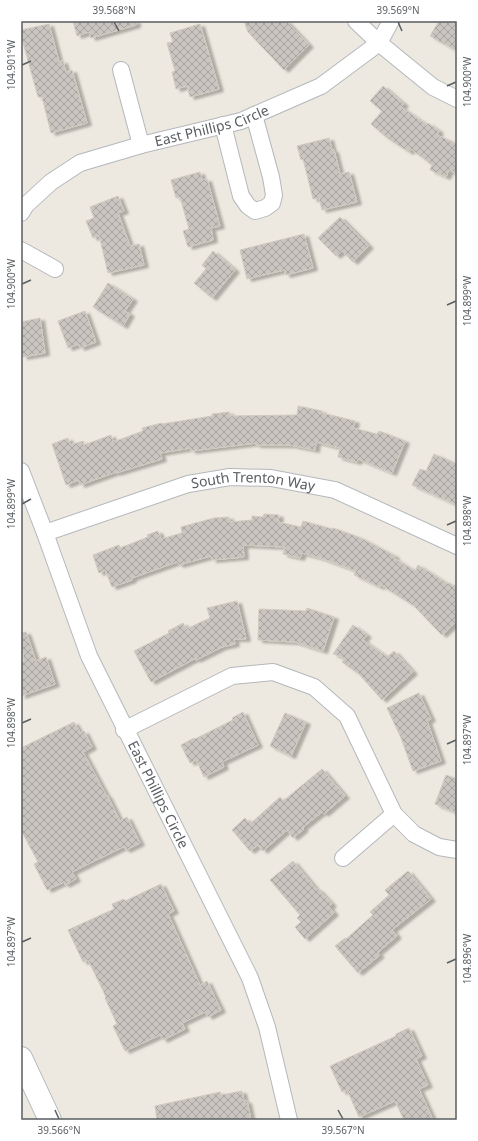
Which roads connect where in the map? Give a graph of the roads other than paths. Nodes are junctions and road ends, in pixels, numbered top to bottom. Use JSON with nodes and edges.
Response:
{"nodes":[{"id":1,"x":356,"y":21,"type":"edge"},
{"id":2,"x":391,"y":21,"type":"edge"},
{"id":3,"x":379,"y":43,"type":"junction"},
{"id":4,"x":121,"y":70,"type":"dead end"},
{"id":5,"x":457,"y":99,"type":"edge"},
{"id":6,"x":254,"y":115,"type":"junction"},
{"id":7,"x":223,"y":125,"type":"junction"},
{"id":8,"x":141,"y":145,"type":"junction"},
{"id":9,"x":21,"y":213,"type":"edge"},
{"id":10,"x":21,"y":250,"type":"edge"},
{"id":11,"x":55,"y":270,"type":"dead end"},
{"id":12,"x":21,"y":472,"type":"edge"},
{"id":13,"x":45,"y":533,"type":"junction"},
{"id":14,"x":457,"y":546,"type":"edge"},
{"id":15,"x":124,"y":730,"type":"junction"},
{"id":16,"x":394,"y":814,"type":"junction"},
{"id":17,"x":457,"y":850,"type":"edge"},
{"id":18,"x":343,"y":858,"type":"dead end"},
{"id":19,"x":21,"y":1058,"type":"edge"},
{"id":20,"x":50,"y":1120,"type":"edge"},
{"id":21,"x":289,"y":1120,"type":"edge"}],
"edges":[{"from":1,"to":3,"type":"street"},
{"from":2,"to":3,"type":"street","name":"East Phillips Circle"},
{"from":3,"to":5,"type":"street"},
{"from":3,"to":6,"type":"street","name":"East Phillips Circle"},
{"from":4,"to":8,"type":"street"},
{"from":6,"to":7,"type":"street","name":"East Phillips Circle"},
{"from":6,"to":7,"type":"street"},
{"from":7,"to":8,"type":"street","name":"East Phillips Circle"},
{"from":8,"to":9,"type":"street","name":"East Phillips Circle"},
{"from":10,"to":11,"type":"street"},
{"from":12,"to":13,"type":"street","name":"East Phillips Circle"},
{"from":13,"to":14,"type":"street","name":"South Trenton Way"},
{"from":13,"to":15,"type":"street","name":"East Phillips Circle"},
{"from":15,"to":16,"type":"street"},
{"from":15,"to":21,"type":"street","name":"East Phillips Circle"},
{"from":16,"to":17,"type":"street"},
{"from":16,"to":18,"type":"street"},
{"from":19,"to":20,"type":"main road"}]}
